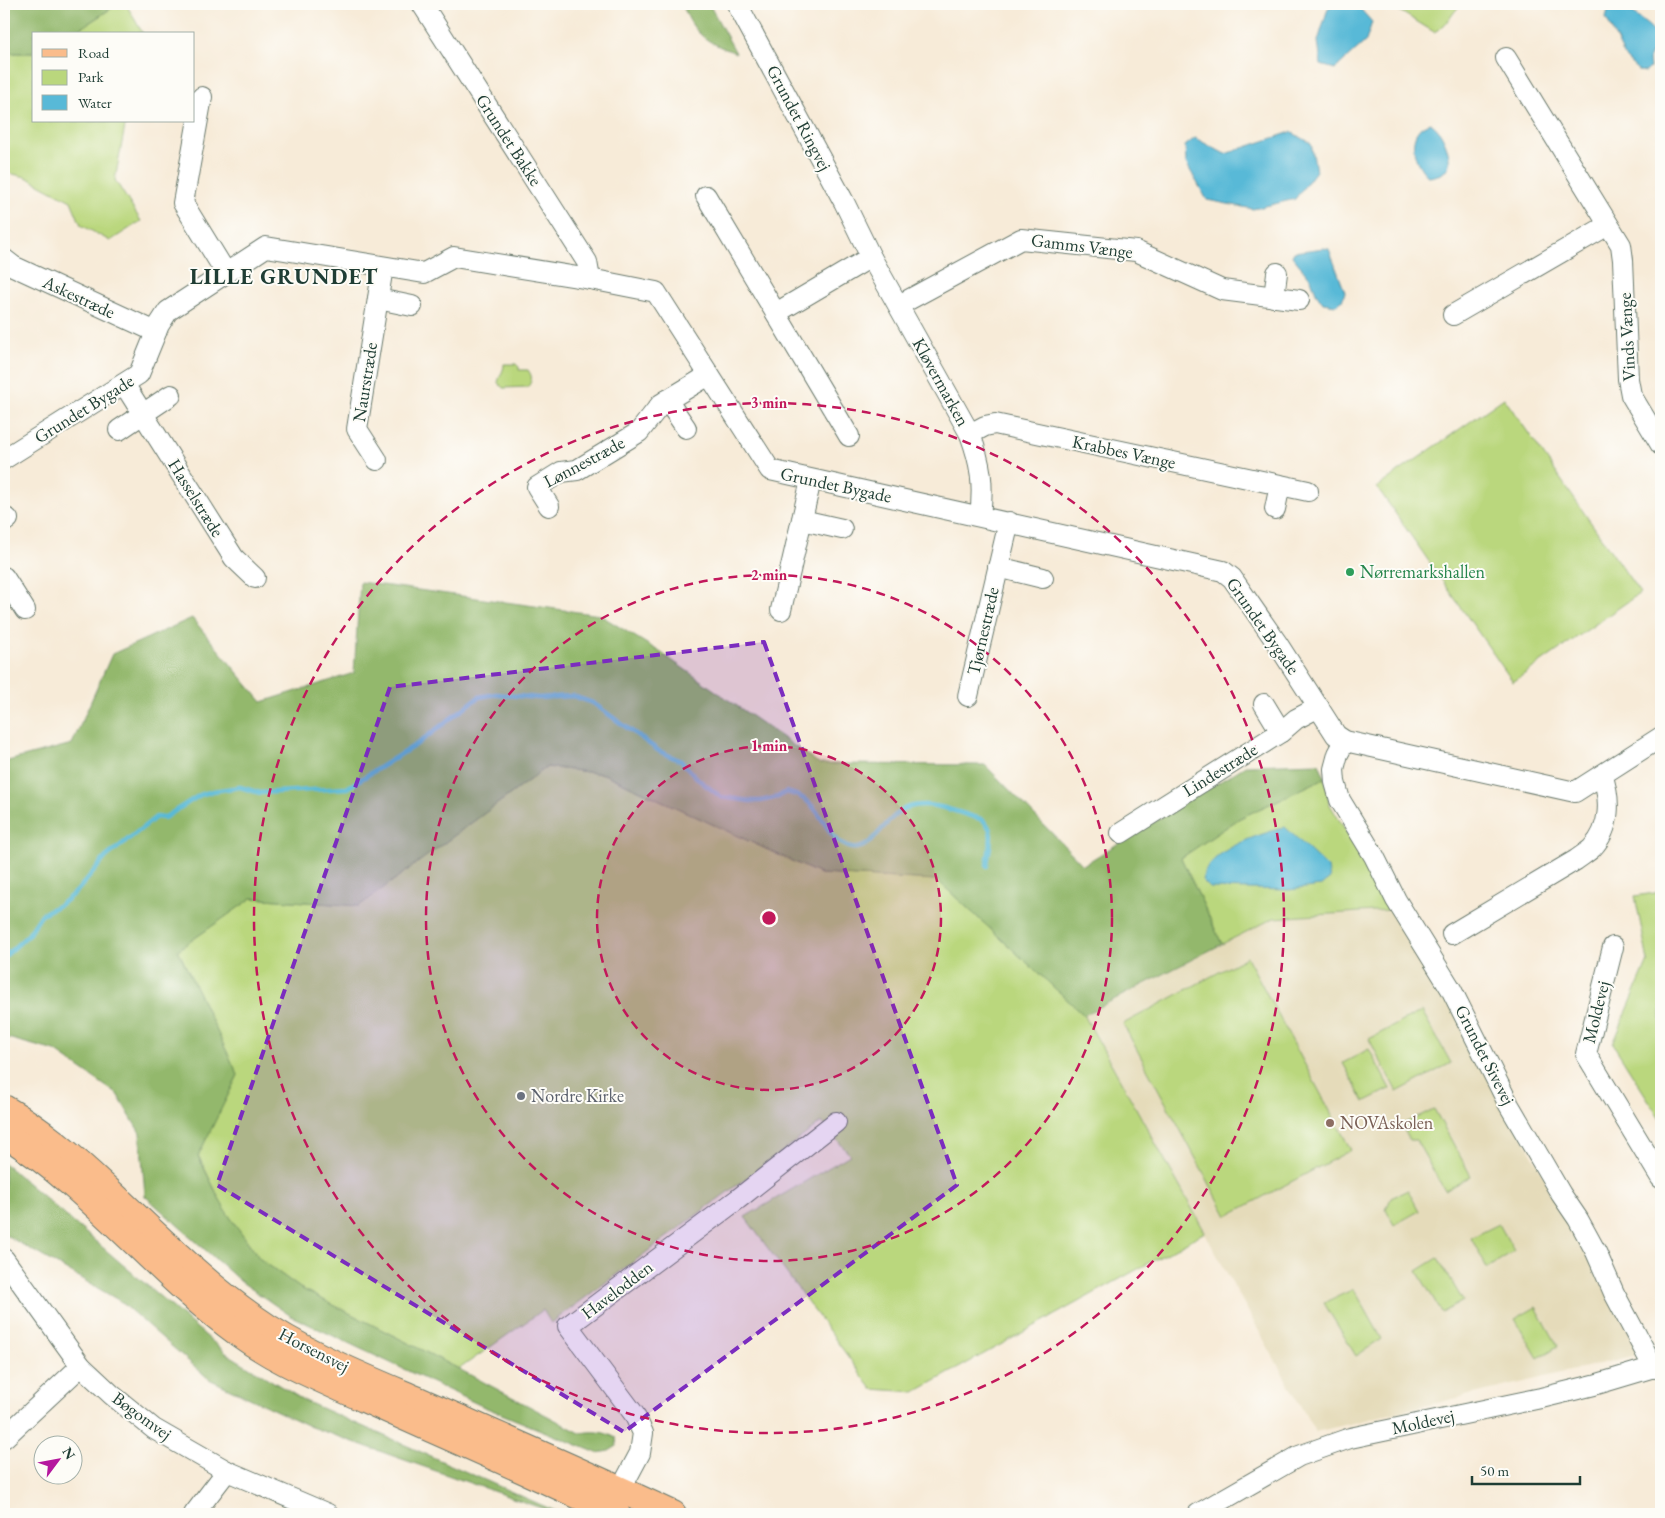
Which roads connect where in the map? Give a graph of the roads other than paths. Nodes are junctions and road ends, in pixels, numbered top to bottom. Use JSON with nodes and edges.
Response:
{"nodes":[{"id":1,"x":422,"y":4,"type":"edge"},
{"id":2,"x":737,"y":4,"type":"edge"},
{"id":3,"x":1506,"y":58,"type":"dead end"},
{"id":4,"x":202,"y":97,"type":"dead end"},
{"id":5,"x":706,"y":196,"type":"dead end"},
{"id":6,"x":1608,"y":225,"type":"junction"},
{"id":7,"x":859,"y":233,"type":"joint"},
{"id":8,"x":871,"y":257,"type":"junction"},
{"id":9,"x":4,"y":259,"type":"edge"},
{"id":10,"x":384,"y":267,"type":"junction"},
{"id":11,"x":226,"y":273,"type":"junction"},
{"id":12,"x":1278,"y":273,"type":"dead end"},
{"id":13,"x":590,"y":279,"type":"junction"},
{"id":14,"x":1274,"y":297,"type":"junction"},
{"id":15,"x":378,"y":299,"type":"junction"},
{"id":16,"x":1300,"y":300,"type":"dead end"},
{"id":17,"x":899,"y":305,"type":"junction"},
{"id":18,"x":412,"y":306,"type":"dead end"},
{"id":19,"x":776,"y":313,"type":"junction"},
{"id":20,"x":1453,"y":315,"type":"dead end"},
{"id":21,"x":156,"y":332,"type":"junction"},
{"id":22,"x":708,"y":375,"type":"junction"},
{"id":23,"x":124,"y":384,"type":"junction"},
{"id":24,"x":171,"y":395,"type":"dead end"},
{"id":25,"x":667,"y":400,"type":"junction"},
{"id":26,"x":143,"y":414,"type":"junction"},
{"id":27,"x":686,"y":428,"type":"dead end"},
{"id":28,"x":119,"y":430,"type":"dead end"},
{"id":29,"x":970,"y":434,"type":"junction"},
{"id":30,"x":849,"y":436,"type":"dead end"},
{"id":31,"x":1661,"y":445,"type":"edge"},
{"id":32,"x":4,"y":459,"type":"edge"},
{"id":33,"x":377,"y":460,"type":"dead end"},
{"id":34,"x":811,"y":480,"type":"junction"},
{"id":35,"x":1280,"y":485,"type":"junction"},
{"id":36,"x":1308,"y":491,"type":"dead end"},
{"id":37,"x":549,"y":506,"type":"dead end"},
{"id":38,"x":1275,"y":510,"type":"dead end"},
{"id":39,"x":980,"y":516,"type":"junction"},
{"id":40,"x":802,"y":520,"type":"junction"},
{"id":41,"x":1009,"y":522,"type":"junction"},
{"id":42,"x":842,"y":529,"type":"dead end"},
{"id":43,"x":998,"y":567,"type":"junction"},
{"id":44,"x":4,"y":577,"type":"edge"},
{"id":45,"x":255,"y":578,"type":"dead end"},
{"id":46,"x":1043,"y":578,"type":"dead end"},
{"id":47,"x":25,"y":610,"type":"dead end"},
{"id":48,"x":781,"y":610,"type":"dead end"},
{"id":49,"x":968,"y":696,"type":"dead end"},
{"id":50,"x":1264,"y":704,"type":"dead end"},
{"id":51,"x":1318,"y":708,"type":"junction"},
{"id":52,"x":1281,"y":732,"type":"junction"},
{"id":53,"x":1661,"y":737,"type":"edge"},
{"id":54,"x":1345,"y":741,"type":"junction"},
{"id":55,"x":1602,"y":776,"type":"junction"},
{"id":56,"x":1121,"y":833,"type":"dead end"},
{"id":57,"x":1452,"y":934,"type":"dead end"},
{"id":58,"x":1612,"y":947,"type":"dead end"},
{"id":59,"x":4,"y":1108,"type":"edge"},
{"id":60,"x":836,"y":1122,"type":"dead end"},
{"id":61,"x":4,"y":1134,"type":"edge"},
{"id":62,"x":1661,"y":1178,"type":"edge"},
{"id":63,"x":4,"y":1259,"type":"edge"},
{"id":64,"x":81,"y":1366,"type":"junction"},
{"id":65,"x":1657,"y":1366,"type":"edge"},
{"id":66,"x":4,"y":1438,"type":"edge"},
{"id":67,"x":227,"y":1471,"type":"junction"},
{"id":68,"x":616,"y":1505,"type":"edge"},
{"id":69,"x":1207,"y":1512,"type":"edge"},
{"id":70,"x":194,"y":1514,"type":"edge"},
{"id":71,"x":328,"y":1514,"type":"edge"},
{"id":72,"x":673,"y":1514,"type":"edge"}],
"edges":[{"from":1,"to":13,"type":"street","name":"Grundet Bakke"},
{"from":2,"to":7,"type":"street","name":"Grundet Ringvej"},
{"from":3,"to":6,"type":"street","name":"Vinds Vænge"},
{"from":4,"to":11,"type":"street"},
{"from":5,"to":19,"type":"street"},
{"from":6,"to":20,"type":"street"},
{"from":6,"to":31,"type":"street","name":"Vinds Vænge"},
{"from":7,"to":8,"type":"street","name":"Kløvermarken"},
{"from":8,"to":17,"type":"street","name":"Kløvermarken"},
{"from":8,"to":19,"type":"street"},
{"from":9,"to":21,"type":"street","name":"Askestræde"},
{"from":10,"to":11,"type":"street","name":"Grundet Bygade"},
{"from":10,"to":13,"type":"street","name":"Grundet Bygade"},
{"from":10,"to":15,"type":"street","name":"Naurstræde"},
{"from":11,"to":21,"type":"street","name":"Grundet Bygade"},
{"from":12,"to":14,"type":"street"},
{"from":13,"to":22,"type":"street","name":"Grundet Bygade"},
{"from":14,"to":16,"type":"street","name":"Gamms Vænge"},
{"from":14,"to":17,"type":"street","name":"Gamms Vænge"},
{"from":15,"to":18,"type":"street"},
{"from":15,"to":33,"type":"street","name":"Naurstræde"},
{"from":17,"to":29,"type":"street","name":"Kløvermarken"},
{"from":19,"to":30,"type":"street"},
{"from":21,"to":23,"type":"street","name":"Grundet Bygade"},
{"from":22,"to":25,"type":"street","name":"Lønnestræde"},
{"from":22,"to":34,"type":"street","name":"Grundet Bygade"},
{"from":23,"to":26,"type":"street","name":"Hasselstræde"},
{"from":23,"to":32,"type":"street","name":"Grundet Bygade"},
{"from":24,"to":26,"type":"street"},
{"from":25,"to":27,"type":"street"},
{"from":25,"to":37,"type":"street","name":"Lønnestræde"},
{"from":26,"to":28,"type":"street"},
{"from":26,"to":45,"type":"street","name":"Hasselstræde"},
{"from":29,"to":35,"type":"street","name":"Krabbes Vænge"},
{"from":29,"to":39,"type":"street","name":"Kløvermarken"},
{"from":34,"to":39,"type":"street","name":"Grundet Bygade"},
{"from":34,"to":40,"type":"street"},
{"from":35,"to":36,"type":"street","name":"Krabbes Vænge"},
{"from":35,"to":38,"type":"street"},
{"from":39,"to":41,"type":"street","name":"Grundet Bygade"},
{"from":40,"to":42,"type":"street"},
{"from":40,"to":48,"type":"street"},
{"from":41,"to":43,"type":"street","name":"Tjørnestræde"},
{"from":41,"to":51,"type":"street","name":"Grundet Bygade"},
{"from":43,"to":46,"type":"street","name":"Tjørnestræde"},
{"from":43,"to":49,"type":"street","name":"Tjørnestræde"},
{"from":44,"to":47,"type":"street"},
{"from":50,"to":52,"type":"street"},
{"from":51,"to":52,"type":"street","name":"Lindestræde"},
{"from":51,"to":54,"type":"street","name":"Grundet Bygade"},
{"from":52,"to":56,"type":"street","name":"Lindestræde"},
{"from":53,"to":55,"type":"street"},
{"from":54,"to":55,"type":"street"},
{"from":54,"to":65,"type":"street","name":"Grundet Sivevej"},
{"from":55,"to":57,"type":"street"},
{"from":58,"to":62,"type":"street","name":"Moldevej"},
{"from":59,"to":68,"type":"main road","name":"Horsensvej"},
{"from":60,"to":68,"type":"street","name":"Havelodden"},
{"from":61,"to":68,"type":"main road","name":"Horsensvej"},
{"from":63,"to":64,"type":"street","name":"Bøgomvej"},
{"from":64,"to":66,"type":"street"},
{"from":64,"to":67,"type":"street","name":"Bøgomvej"},
{"from":65,"to":69,"type":"street","name":"Moldevej"},
{"from":67,"to":70,"type":"street"},
{"from":67,"to":71,"type":"street","name":"Bøgomvej"},
{"from":68,"to":72,"type":"main road","name":"Horsensvej"}]}
